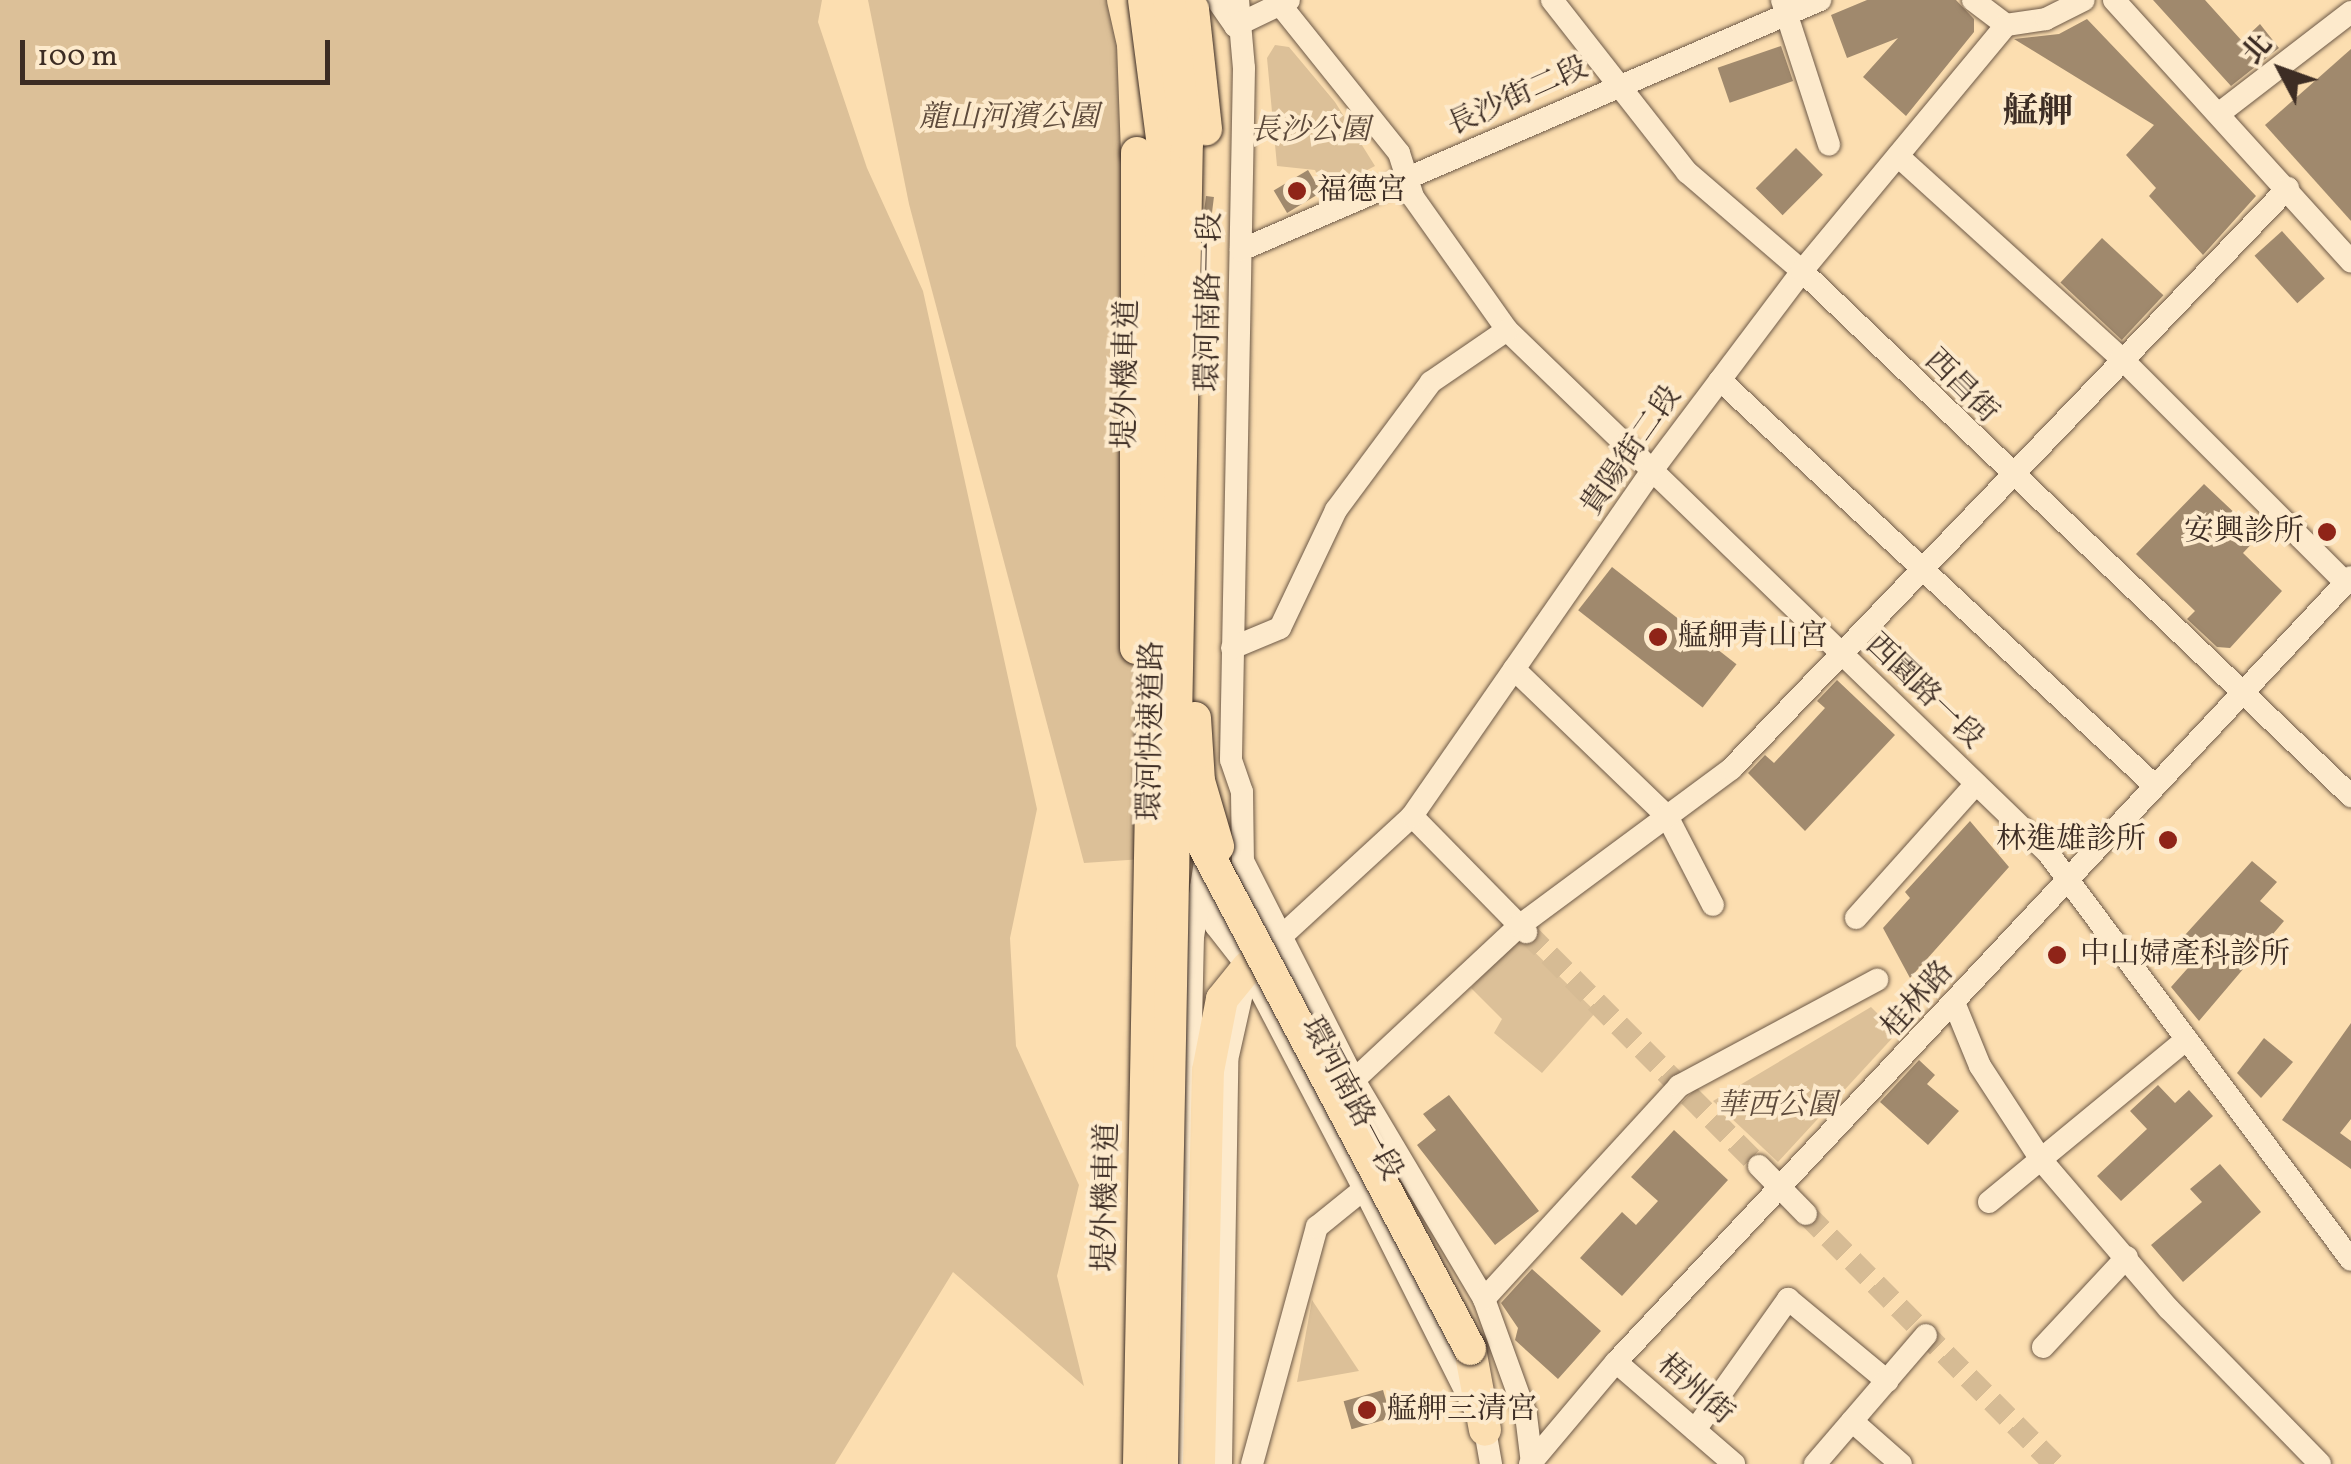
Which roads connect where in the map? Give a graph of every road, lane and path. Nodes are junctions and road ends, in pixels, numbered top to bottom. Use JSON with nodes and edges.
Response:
{"nodes":[{"id":1,"x":1125,"y":0,"type":"edge"},
{"id":2,"x":1143,"y":0,"type":"edge"},
{"id":3,"x":1170,"y":0,"type":"edge"},
{"id":4,"x":1191,"y":0,"type":"edge"},
{"id":5,"x":1217,"y":0,"type":"edge"},
{"id":6,"x":1238,"y":0,"type":"edge"},
{"id":7,"x":1552,"y":0,"type":"edge"},
{"id":8,"x":1820,"y":0,"type":"edge"},
{"id":9,"x":1972,"y":0,"type":"edge"},
{"id":10,"x":2084,"y":0,"type":"edge"},
{"id":11,"x":2114,"y":0,"type":"edge"},
{"id":12,"x":1285,"y":3,"type":"edge"},
{"id":13,"x":1785,"y":6,"type":"edge"},
{"id":14,"x":2351,"y":12,"type":"edge"},
{"id":15,"x":1236,"y":26,"type":"junction"},
{"id":16,"x":2006,"y":26,"type":"junction"},
{"id":17,"x":1615,"y":87,"type":"junction"},
{"id":18,"x":2221,"y":112,"type":"junction"},
{"id":19,"x":1829,"y":145,"type":"dead end"},
{"id":20,"x":1898,"y":156,"type":"junction"},
{"id":21,"x":1408,"y":179,"type":"junction"},
{"id":22,"x":2288,"y":188,"type":"junction"},
{"id":23,"x":1242,"y":250,"type":"junction"},
{"id":24,"x":2351,"y":261,"type":"edge"},
{"id":25,"x":1802,"y":272,"type":"junction"},
{"id":26,"x":1506,"y":330,"type":"junction"},
{"id":27,"x":2120,"y":358,"type":"junction"},
{"id":28,"x":1720,"y":380,"type":"junction"},
{"id":29,"x":1650,"y":473,"type":"junction"},
{"id":30,"x":2008,"y":475,"type":"junction"},
{"id":31,"x":1923,"y":566,"type":"junction"},
{"id":32,"x":2348,"y":580,"type":"edge"},
{"id":33,"x":1232,"y":648,"type":"junction"},
{"id":34,"x":1839,"y":653,"type":"junction"},
{"id":35,"x":1514,"y":668,"type":"junction"},
{"id":36,"x":2237,"y":694,"type":"junction"},
{"id":37,"x":1142,"y":750,"type":"junction"},
{"id":38,"x":1231,"y":760,"type":"junction"},
{"id":39,"x":1976,"y":784,"type":"junction"},
{"id":40,"x":2153,"y":784,"type":"junction"},
{"id":41,"x":2351,"y":796,"type":"edge"},
{"id":42,"x":1412,"y":816,"type":"junction"},
{"id":43,"x":1667,"y":816,"type":"junction"},
{"id":44,"x":2065,"y":881,"type":"junction"},
{"id":45,"x":1201,"y":888,"type":"junction"},
{"id":46,"x":1233,"y":902,"type":"junction"},
{"id":47,"x":1713,"y":905,"type":"dead end"},
{"id":48,"x":1856,"y":918,"type":"dead end"},
{"id":49,"x":1523,"y":929,"type":"junction"},
{"id":50,"x":1278,"y":943,"type":"junction"},
{"id":51,"x":1248,"y":967,"type":"junction"},
{"id":52,"x":1876,"y":980,"type":"dead end"},
{"id":53,"x":1955,"y":1005,"type":"junction"},
{"id":54,"x":2187,"y":1039,"type":"junction"},
{"id":55,"x":1354,"y":1080,"type":"junction"},
{"id":56,"x":2042,"y":1161,"type":"junction"},
{"id":57,"x":1759,"y":1166,"type":"tunnel mouth"},
{"id":58,"x":1780,"y":1187,"type":"junction"},
{"id":59,"x":1364,"y":1188,"type":"junction"},
{"id":60,"x":1988,"y":1202,"type":"dead end"},
{"id":61,"x":1806,"y":1214,"type":"tunnel mouth"},
{"id":62,"x":2126,"y":1258,"type":"junction"},
{"id":63,"x":2351,"y":1260,"type":"edge"},
{"id":64,"x":1484,"y":1299,"type":"junction"},
{"id":65,"x":1926,"y":1335,"type":"dead end"},
{"id":66,"x":2043,"y":1347,"type":"dead end"},
{"id":67,"x":1616,"y":1362,"type":"junction"},
{"id":68,"x":1886,"y":1381,"type":"junction"},
{"id":69,"x":1852,"y":1421,"type":"junction"},
{"id":70,"x":1486,"y":1430,"type":"junction"},
{"id":71,"x":1695,"y":1430,"type":"junction"},
{"id":72,"x":1531,"y":1463,"type":"edge"},
{"id":73,"x":1131,"y":1464,"type":"edge"},
{"id":74,"x":1139,"y":1464,"type":"edge"},
{"id":75,"x":1162,"y":1464,"type":"edge"},
{"id":76,"x":1181,"y":1464,"type":"edge"},
{"id":77,"x":1200,"y":1464,"type":"edge"},
{"id":78,"x":1222,"y":1464,"type":"edge"},
{"id":79,"x":1252,"y":1464,"type":"edge"},
{"id":80,"x":1491,"y":1464,"type":"edge"},
{"id":81,"x":1734,"y":1464,"type":"edge"},
{"id":82,"x":1814,"y":1464,"type":"edge"},
{"id":83,"x":1901,"y":1464,"type":"edge"},
{"id":84,"x":2320,"y":1464,"type":"edge"}],
"edges":[{"from":1,"to":37,"type":"street","name":"堤外機車道"},
{"from":1,"to":46,"type":"highway","bridge":true},
{"from":2,"to":37,"type":"street","name":"堤外機車道"},
{"from":2,"to":74,"type":"highway","name":"環河快速道路","bridge":true},
{"from":3,"to":75,"type":"highway","name":"環河快速道路","bridge":true},
{"from":4,"to":46,"type":"highway","bridge":true},
{"from":5,"to":15,"type":"street","name":"環河南路一段"},
{"from":6,"to":15,"type":"street","name":"環河南路一段"},
{"from":7,"to":17,"type":"street","name":"西昌街"},
{"from":8,"to":13,"type":"street","name":"長沙街二段"},
{"from":9,"to":16,"type":"street"},
{"from":10,"to":16,"type":"street"},
{"from":11,"to":18,"type":"street"},
{"from":12,"to":15,"type":"street"},
{"from":12,"to":21,"type":"street","name":"西園路一段"},
{"from":13,"to":17,"type":"street","name":"長沙街二段"},
{"from":13,"to":19,"type":"street"},
{"from":14,"to":18,"type":"street"},
{"from":15,"to":23,"type":"street","name":"環河南路一段"},
{"from":16,"to":20,"type":"street","name":"貴陽街二段"},
{"from":17,"to":21,"type":"street","name":"長沙街二段"},
{"from":17,"to":25,"type":"street","name":"西昌街"},
{"from":18,"to":22,"type":"street"},
{"from":20,"to":25,"type":"street","name":"貴陽街二段"},
{"from":20,"to":27,"type":"street"},
{"from":21,"to":23,"type":"street","name":"長沙街二段"},
{"from":21,"to":26,"type":"street","name":"西園路一段"},
{"from":22,"to":24,"type":"street"},
{"from":22,"to":27,"type":"street"},
{"from":23,"to":33,"type":"street","name":"環河南路一段"},
{"from":25,"to":28,"type":"street","name":"貴陽街二段"},
{"from":25,"to":30,"type":"street","name":"西昌街"},
{"from":26,"to":29,"type":"street","name":"西園路一段"},
{"from":26,"to":33,"type":"street"},
{"from":27,"to":30,"type":"street"},
{"from":27,"to":32,"type":"street"},
{"from":28,"to":29,"type":"street","name":"貴陽街二段"},
{"from":28,"to":31,"type":"street"},
{"from":29,"to":34,"type":"street","name":"西園路一段"},
{"from":29,"to":35,"type":"street","name":"貴陽街二段"},
{"from":30,"to":31,"type":"street"},
{"from":30,"to":36,"type":"street","name":"西昌街"},
{"from":31,"to":34,"type":"street"},
{"from":31,"to":40,"type":"street"},
{"from":32,"to":36,"type":"street","name":"桂林路"},
{"from":33,"to":38,"type":"street","name":"環河南路一段"},
{"from":34,"to":39,"type":"street","name":"西園路一段"},
{"from":34,"to":43,"type":"street"},
{"from":35,"to":42,"type":"street","name":"貴陽街二段"},
{"from":35,"to":43,"type":"street"},
{"from":36,"to":40,"type":"street","name":"桂林路"},
{"from":36,"to":41,"type":"street","name":"西昌街"},
{"from":37,"to":73,"type":"street","name":"堤外機車道"},
{"from":38,"to":45,"type":"street","name":"環河南路一段"},
{"from":38,"to":50,"type":"street","name":"環河南路一段"},
{"from":39,"to":44,"type":"street","name":"西園路一段"},
{"from":39,"to":48,"type":"street"},
{"from":40,"to":44,"type":"street","name":"桂林路"},
{"from":42,"to":49,"type":"street"},
{"from":42,"to":50,"type":"street","name":"貴陽街二段"},
{"from":43,"to":47,"type":"street"},
{"from":43,"to":49,"type":"street"},
{"from":44,"to":53,"type":"street","name":"桂林路"},
{"from":44,"to":54,"type":"street","name":"西園路一段"},
{"from":45,"to":51,"type":"street","name":"環河南路一段"},
{"from":45,"to":76,"type":"street"},
{"from":46,"to":70,"type":"highway","bridge":true},
{"from":49,"to":55,"type":"street"},
{"from":50,"to":51,"type":"street","name":"貴陽街二段"},
{"from":50,"to":55,"type":"street","name":"環河南路一段"},
{"from":51,"to":59,"type":"street","name":"環河南路一段"},
{"from":51,"to":77,"type":"highway"},
{"from":51,"to":78,"type":"street"},
{"from":52,"to":64,"type":"street"},
{"from":53,"to":56,"type":"street"},
{"from":53,"to":58,"type":"street","name":"桂林路"},
{"from":54,"to":56,"type":"street"},
{"from":54,"to":63,"type":"street","name":"西園路一段"},
{"from":55,"to":64,"type":"street","name":"環河南路一段"},
{"from":56,"to":60,"type":"street"},
{"from":56,"to":62,"type":"street"},
{"from":57,"to":58,"type":"street"},
{"from":58,"to":61,"type":"street"},
{"from":58,"to":67,"type":"street","name":"桂林路"},
{"from":59,"to":70,"type":"street","name":"環河南路一段"},
{"from":59,"to":79,"type":"street"},
{"from":62,"to":66,"type":"street"},
{"from":62,"to":84,"type":"street"},
{"from":64,"to":72,"type":"street","name":"環河南路一段"},
{"from":65,"to":68,"type":"street"},
{"from":67,"to":71,"type":"street","name":"梧州街"},
{"from":67,"to":72,"type":"street","name":"桂林路"},
{"from":68,"to":69,"type":"street"},
{"from":68,"to":71,"type":"street"},
{"from":69,"to":82,"type":"street"},
{"from":69,"to":83,"type":"street"},
{"from":70,"to":80,"type":"street","name":"環河南路一段"},
{"from":71,"to":81,"type":"street","name":"梧州街"}]}
